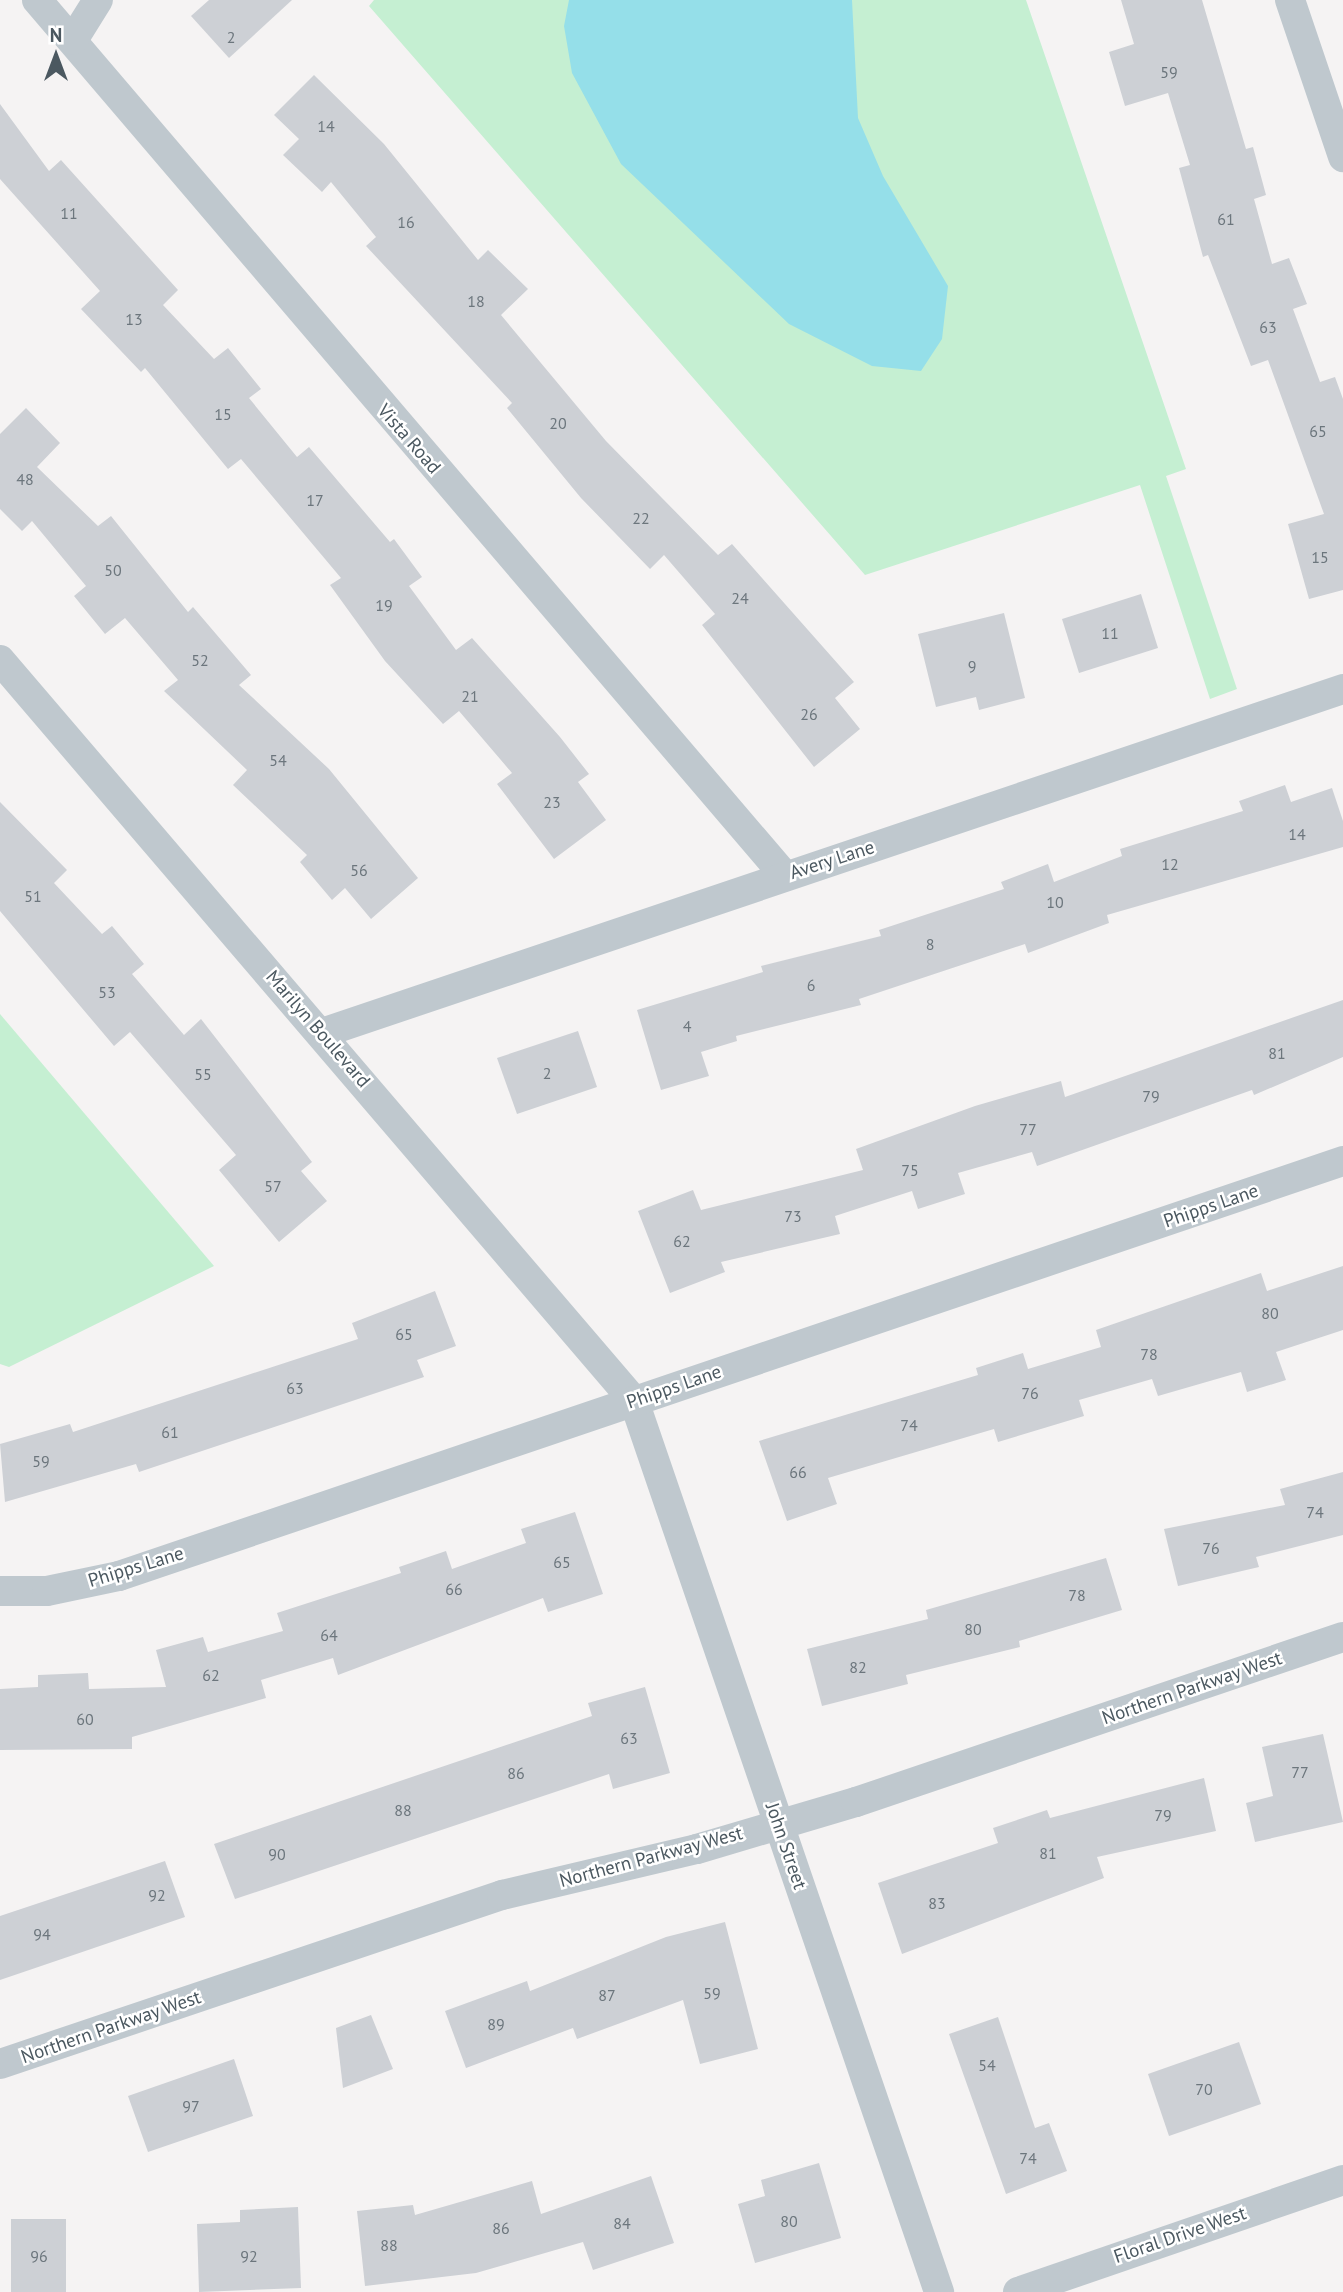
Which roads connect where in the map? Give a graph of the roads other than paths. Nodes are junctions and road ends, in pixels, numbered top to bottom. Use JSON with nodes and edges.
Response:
{"nodes":[{"id":1,"x":37,"y":0,"type":"edge"},
{"id":2,"x":98,"y":0,"type":"edge"},
{"id":3,"x":1290,"y":0,"type":"edge"},
{"id":4,"x":73,"y":40,"type":"junction"},
{"id":5,"x":1343,"y":158,"type":"edge"},
{"id":6,"x":0,"y":660,"type":"edge"},
{"id":7,"x":1343,"y":689,"type":"edge"},
{"id":8,"x":784,"y":875,"type":"junction"},
{"id":9,"x":322,"y":1033,"type":"junction"},
{"id":10,"x":1343,"y":1161,"type":"edge"},
{"id":11,"x":634,"y":1401,"type":"junction"},
{"id":12,"x":0,"y":1591,"type":"edge"},
{"id":13,"x":1343,"y":1637,"type":"edge"},
{"id":14,"x":778,"y":1821,"type":"junction"},
{"id":15,"x":0,"y":2064,"type":"edge"},
{"id":16,"x":1343,"y":2180,"type":"edge"},
{"id":17,"x":939,"y":2292,"type":"edge"},
{"id":18,"x":1018,"y":2292,"type":"edge"}],
"edges":[{"from":1,"to":4,"type":"street","name":"Vista Road"},
{"from":2,"to":4,"type":"street"},
{"from":3,"to":5,"type":"street"},
{"from":4,"to":8,"type":"street","name":"Vista Road"},
{"from":6,"to":9,"type":"street","name":"Marilyn Boulevard"},
{"from":7,"to":8,"type":"street","name":"Avery Lane"},
{"from":8,"to":9,"type":"street","name":"Avery Lane"},
{"from":9,"to":11,"type":"street","name":"Marilyn Boulevard"},
{"from":10,"to":11,"type":"street","name":"Phipps Lane"},
{"from":11,"to":12,"type":"street","name":"Phipps Lane"},
{"from":11,"to":14,"type":"street","name":"John Street"},
{"from":13,"to":14,"type":"street","name":"Northern Parkway West"},
{"from":14,"to":15,"type":"street","name":"Northern Parkway West"},
{"from":14,"to":17,"type":"street","name":"John Street"},
{"from":16,"to":18,"type":"street","name":"Floral Drive West"}]}
